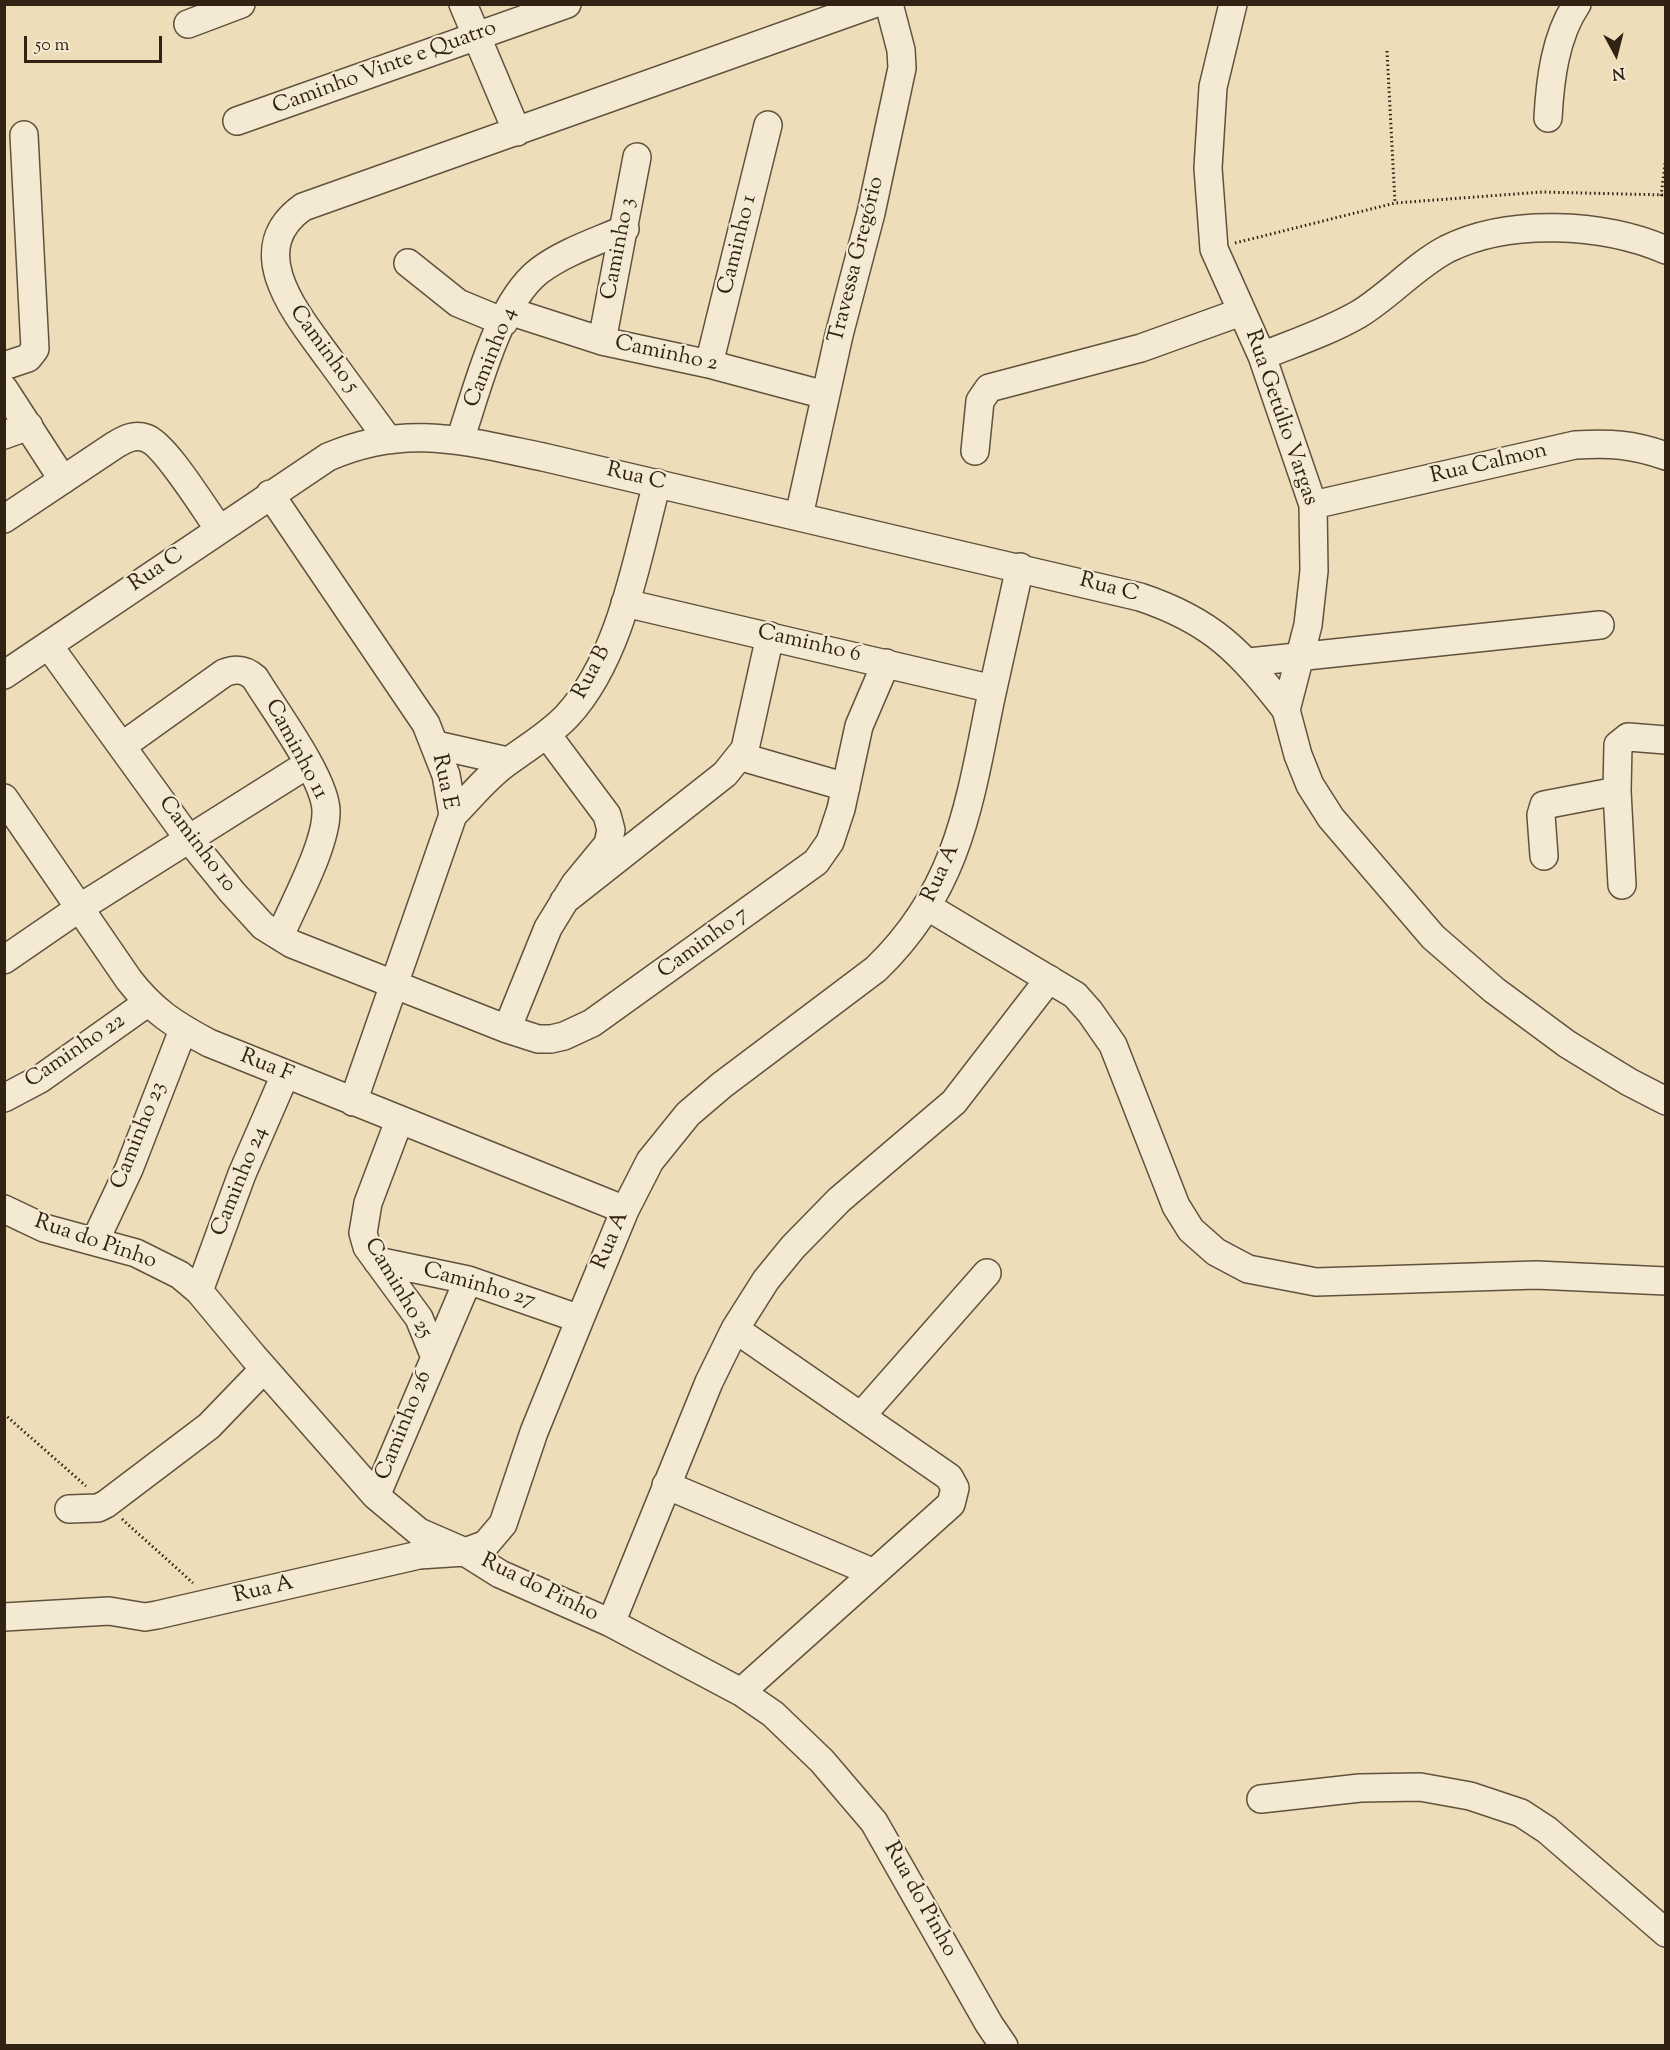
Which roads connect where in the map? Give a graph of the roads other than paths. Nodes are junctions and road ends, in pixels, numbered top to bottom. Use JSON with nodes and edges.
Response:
{"nodes":[{"id":1,"x":241,"y":4,"type":"edge"},
{"id":2,"x":464,"y":4,"type":"edge"},
{"id":3,"x":567,"y":4,"type":"edge"},
{"id":4,"x":873,"y":4,"type":"edge"},
{"id":5,"x":889,"y":4,"type":"edge"},
{"id":6,"x":1233,"y":4,"type":"edge"},
{"id":7,"x":1576,"y":4,"type":"edge"},
{"id":8,"x":188,"y":24,"type":"dead end"},
{"id":9,"x":476,"y":37,"type":"junction"},
{"id":10,"x":1548,"y":118,"type":"dead end"},
{"id":11,"x":237,"y":121,"type":"dead end"},
{"id":12,"x":768,"y":126,"type":"dead end"},
{"id":13,"x":517,"y":132,"type":"junction"},
{"id":14,"x":24,"y":135,"type":"dead end"},
{"id":15,"x":637,"y":157,"type":"dead end"},
{"id":16,"x":625,"y":229,"type":"junction"},
{"id":17,"x":1665,"y":250,"type":"edge"},
{"id":18,"x":408,"y":263,"type":"dead end"},
{"id":19,"x":1241,"y":312,"type":"junction"},
{"id":20,"x":506,"y":316,"type":"junction"},
{"id":21,"x":602,"y":341,"type":"junction"},
{"id":22,"x":1262,"y":356,"type":"junction"},
{"id":23,"x":709,"y":364,"type":"junction"},
{"id":24,"x":4,"y":366,"type":"edge"},
{"id":25,"x":4,"y":389,"type":"edge"},
{"id":26,"x":825,"y":395,"type":"junction"},
{"id":27,"x":16,"y":431,"type":"edge"},
{"id":28,"x":387,"y":438,"type":"junction"},
{"id":29,"x":460,"y":440,"type":"junction"},
{"id":30,"x":975,"y":451,"type":"dead end"},
{"id":31,"x":1665,"y":456,"type":"edge"},
{"id":32,"x":63,"y":480,"type":"junction"},
{"id":33,"x":657,"y":483,"type":"junction"},
{"id":34,"x":270,"y":494,"type":"junction"},
{"id":35,"x":1313,"y":505,"type":"junction"},
{"id":36,"x":799,"y":516,"type":"junction"},
{"id":37,"x":4,"y":519,"type":"edge"},
{"id":38,"x":219,"y":529,"type":"junction"},
{"id":39,"x":1020,"y":567,"type":"junction"},
{"id":40,"x":625,"y":603,"type":"junction"},
{"id":41,"x":1600,"y":625,"type":"dead end"},
{"id":42,"x":770,"y":636,"type":"junction"},
{"id":43,"x":49,"y":646,"type":"junction"},
{"id":44,"x":1301,"y":658,"type":"junction"},
{"id":45,"x":1249,"y":662,"type":"junction"},
{"id":46,"x":883,"y":670,"type":"junction"},
{"id":47,"x":4,"y":675,"type":"edge"},
{"id":48,"x":992,"y":695,"type":"junction"},
{"id":49,"x":1286,"y":710,"type":"junction"},
{"id":50,"x":548,"y":736,"type":"junction"},
{"id":51,"x":1665,"y":740,"type":"edge"},
{"id":52,"x":436,"y":745,"type":"junction"},
{"id":53,"x":122,"y":746,"type":"junction"},
{"id":54,"x":742,"y":757,"type":"junction"},
{"id":55,"x":507,"y":761,"type":"junction"},
{"id":56,"x":308,"y":764,"type":"junction"},
{"id":57,"x":846,"y":787,"type":"junction"},
{"id":58,"x":1617,"y":792,"type":"junction"},
{"id":59,"x":9,"y":813,"type":"edge"},
{"id":60,"x":453,"y":815,"type":"junction"},
{"id":61,"x":188,"y":838,"type":"junction"},
{"id":62,"x":1544,"y":856,"type":"dead end"},
{"id":63,"x":1622,"y":885,"type":"dead end"},
{"id":64,"x":564,"y":901,"type":"junction"},
{"id":65,"x":81,"y":907,"type":"junction"},
{"id":66,"x":928,"y":907,"type":"junction"},
{"id":67,"x":280,"y":936,"type":"junction"},
{"id":68,"x":4,"y":960,"type":"edge"},
{"id":69,"x":1049,"y":979,"type":"junction"},
{"id":70,"x":392,"y":983,"type":"junction"},
{"id":71,"x":147,"y":1003,"type":"junction"},
{"id":72,"x":507,"y":1029,"type":"junction"},
{"id":73,"x":183,"y":1030,"type":"junction"},
{"id":74,"x":285,"y":1075,"type":"junction"},
{"id":75,"x":4,"y":1098,"type":"edge"},
{"id":76,"x":1665,"y":1101,"type":"edge"},
{"id":77,"x":353,"y":1102,"type":"junction"},
{"id":78,"x":399,"y":1121,"type":"junction"},
{"id":79,"x":4,"y":1209,"type":"edge"},
{"id":80,"x":625,"y":1210,"type":"junction"},
{"id":81,"x":94,"y":1241,"type":"junction"},
{"id":82,"x":377,"y":1261,"type":"junction"},
{"id":83,"x":987,"y":1273,"type":"dead end"},
{"id":84,"x":468,"y":1280,"type":"junction"},
{"id":85,"x":1665,"y":1281,"type":"edge"},
{"id":86,"x":199,"y":1291,"type":"junction"},
{"id":87,"x":580,"y":1319,"type":"junction"},
{"id":88,"x":735,"y":1329,"type":"junction"},
{"id":89,"x":434,"y":1355,"type":"junction"},
{"id":90,"x":264,"y":1369,"type":"junction"},
{"id":91,"x":861,"y":1416,"type":"junction"},
{"id":92,"x":666,"y":1485,"type":"junction"},
{"id":93,"x":376,"y":1496,"type":"junction"},
{"id":94,"x":69,"y":1509,"type":"dead end"},
{"id":95,"x":465,"y":1552,"type":"junction"},
{"id":96,"x":872,"y":1572,"type":"junction"},
{"id":97,"x":4,"y":1617,"type":"edge"},
{"id":98,"x":610,"y":1623,"type":"junction"},
{"id":99,"x":741,"y":1692,"type":"junction"},
{"id":100,"x":1261,"y":1799,"type":"dead end"},
{"id":101,"x":1665,"y":1933,"type":"edge"},
{"id":102,"x":1004,"y":2046,"type":"edge"}],
"edges":[{"from":1,"to":8,"type":"street"},
{"from":2,"to":9,"type":"street"},
{"from":3,"to":9,"type":"street","name":"Caminho Vinte e Quatro"},
{"from":4,"to":13,"type":"street"},
{"from":5,"to":26,"type":"street","name":"Travessa Gregório"},
{"from":6,"to":19,"type":"street","name":"Rua Getúlio Vargas"},
{"from":7,"to":10,"type":"street"},
{"from":9,"to":11,"type":"street","name":"Caminho Vinte e Quatro"},
{"from":9,"to":13,"type":"street"},
{"from":12,"to":23,"type":"street","name":"Caminho 1"},
{"from":13,"to":28,"type":"street","name":"Caminho 5"},
{"from":14,"to":24,"type":"street"},
{"from":15,"to":16,"type":"street","name":"Caminho 3"},
{"from":16,"to":20,"type":"street","name":"Caminho 4"},
{"from":16,"to":21,"type":"street","name":"Caminho 3"},
{"from":17,"to":22,"type":"street"},
{"from":18,"to":20,"type":"street","name":"Caminho 2"},
{"from":19,"to":22,"type":"street","name":"Rua Getúlio Vargas"},
{"from":19,"to":30,"type":"street"},
{"from":20,"to":21,"type":"street","name":"Caminho 2"},
{"from":20,"to":29,"type":"street","name":"Caminho 4"},
{"from":21,"to":23,"type":"street","name":"Caminho 2"},
{"from":22,"to":35,"type":"street","name":"Rua Getúlio Vargas"},
{"from":23,"to":26,"type":"street","name":"Caminho 2"},
{"from":25,"to":27,"type":"street"},
{"from":26,"to":36,"type":"street","name":"Travessa Gregório"},
{"from":27,"to":32,"type":"street"},
{"from":28,"to":29,"type":"street","name":"Rua C"},
{"from":28,"to":34,"type":"street","name":"Rua C"},
{"from":29,"to":33,"type":"street","name":"Rua C"},
{"from":31,"to":35,"type":"street","name":"Rua Calmon"},
{"from":32,"to":37,"type":"street"},
{"from":32,"to":38,"type":"street"},
{"from":33,"to":36,"type":"street","name":"Rua C"},
{"from":33,"to":40,"type":"street","name":"Rua B"},
{"from":34,"to":38,"type":"street","name":"Rua C"},
{"from":34,"to":52,"type":"street","name":"Rua E"},
{"from":35,"to":44,"type":"street","name":"Rua Getúlio Vargas"},
{"from":36,"to":39,"type":"street","name":"Rua C"},
{"from":38,"to":43,"type":"street","name":"Rua C"},
{"from":39,"to":45,"type":"street","name":"Rua C"},
{"from":39,"to":48,"type":"street","name":"Rua A"},
{"from":40,"to":42,"type":"street","name":"Caminho 6"},
{"from":40,"to":50,"type":"street","name":"Rua B"},
{"from":41,"to":44,"type":"street"},
{"from":42,"to":46,"type":"street","name":"Caminho 6"},
{"from":42,"to":54,"type":"street"},
{"from":43,"to":47,"type":"street","name":"Rua C"},
{"from":43,"to":53,"type":"street","name":"Caminho 10"},
{"from":44,"to":45,"type":"street"},
{"from":44,"to":49,"type":"street","name":"Rua Getúlio Vargas"},
{"from":45,"to":49,"type":"street","name":"Rua C"},
{"from":46,"to":48,"type":"street","name":"Caminho 6"},
{"from":46,"to":57,"type":"street","name":"Caminho 7"},
{"from":48,"to":66,"type":"street","name":"Rua A"},
{"from":49,"to":76,"type":"street"},
{"from":50,"to":55,"type":"street","name":"Rua B"},
{"from":50,"to":64,"type":"street"},
{"from":51,"to":58,"type":"street"},
{"from":52,"to":55,"type":"street"},
{"from":52,"to":60,"type":"street","name":"Rua E"},
{"from":53,"to":56,"type":"street","name":"Caminho 11"},
{"from":53,"to":61,"type":"street","name":"Caminho 10"},
{"from":54,"to":57,"type":"street"},
{"from":54,"to":64,"type":"street"},
{"from":55,"to":60,"type":"street","name":"Rua B"},
{"from":56,"to":61,"type":"street"},
{"from":56,"to":67,"type":"street","name":"Caminho 11"},
{"from":57,"to":72,"type":"street","name":"Caminho 7"},
{"from":58,"to":62,"type":"street"},
{"from":58,"to":63,"type":"street"},
{"from":59,"to":65,"type":"street","name":"Rua F"},
{"from":60,"to":70,"type":"street","name":"Rua E"},
{"from":61,"to":65,"type":"street"},
{"from":61,"to":67,"type":"street","name":"Caminho 10"},
{"from":64,"to":72,"type":"street"},
{"from":65,"to":68,"type":"street"},
{"from":65,"to":71,"type":"street","name":"Rua F"},
{"from":66,"to":69,"type":"street"},
{"from":66,"to":80,"type":"street","name":"Rua A"},
{"from":67,"to":70,"type":"street","name":"Caminho 10"},
{"from":69,"to":85,"type":"street"},
{"from":69,"to":88,"type":"street"},
{"from":70,"to":72,"type":"street","name":"Caminho 7"},
{"from":70,"to":77,"type":"street","name":"Rua E"},
{"from":71,"to":73,"type":"street","name":"Rua F"},
{"from":71,"to":75,"type":"street","name":"Caminho 22"},
{"from":73,"to":74,"type":"street","name":"Rua F"},
{"from":73,"to":81,"type":"street","name":"Caminho 23"},
{"from":74,"to":77,"type":"street","name":"Rua F"},
{"from":74,"to":86,"type":"street","name":"Caminho 24"},
{"from":77,"to":78,"type":"street","name":"Rua F"},
{"from":78,"to":80,"type":"street","name":"Rua F"},
{"from":78,"to":82,"type":"street","name":"Caminho 25"},
{"from":79,"to":81,"type":"street","name":"Rua do Pinho"},
{"from":80,"to":87,"type":"street","name":"Rua A"},
{"from":81,"to":86,"type":"street","name":"Rua do Pinho"},
{"from":82,"to":84,"type":"street","name":"Caminho 27"},
{"from":82,"to":89,"type":"street","name":"Caminho 25"},
{"from":83,"to":91,"type":"street"},
{"from":84,"to":87,"type":"street","name":"Caminho 27"},
{"from":84,"to":89,"type":"street","name":"Caminho 26"},
{"from":86,"to":90,"type":"street","name":"Rua do Pinho"},
{"from":87,"to":95,"type":"street","name":"Rua A"},
{"from":88,"to":91,"type":"street"},
{"from":88,"to":92,"type":"street"},
{"from":89,"to":93,"type":"street","name":"Caminho 26"},
{"from":90,"to":93,"type":"street","name":"Rua do Pinho"},
{"from":90,"to":94,"type":"street"},
{"from":91,"to":96,"type":"street"},
{"from":92,"to":96,"type":"street"},
{"from":92,"to":98,"type":"street"},
{"from":93,"to":95,"type":"street","name":"Rua do Pinho"},
{"from":95,"to":97,"type":"street","name":"Rua A"},
{"from":95,"to":98,"type":"street","name":"Rua do Pinho"},
{"from":96,"to":99,"type":"street"},
{"from":98,"to":99,"type":"street","name":"Rua do Pinho"},
{"from":99,"to":102,"type":"street","name":"Rua do Pinho"},
{"from":100,"to":101,"type":"street"}]}
